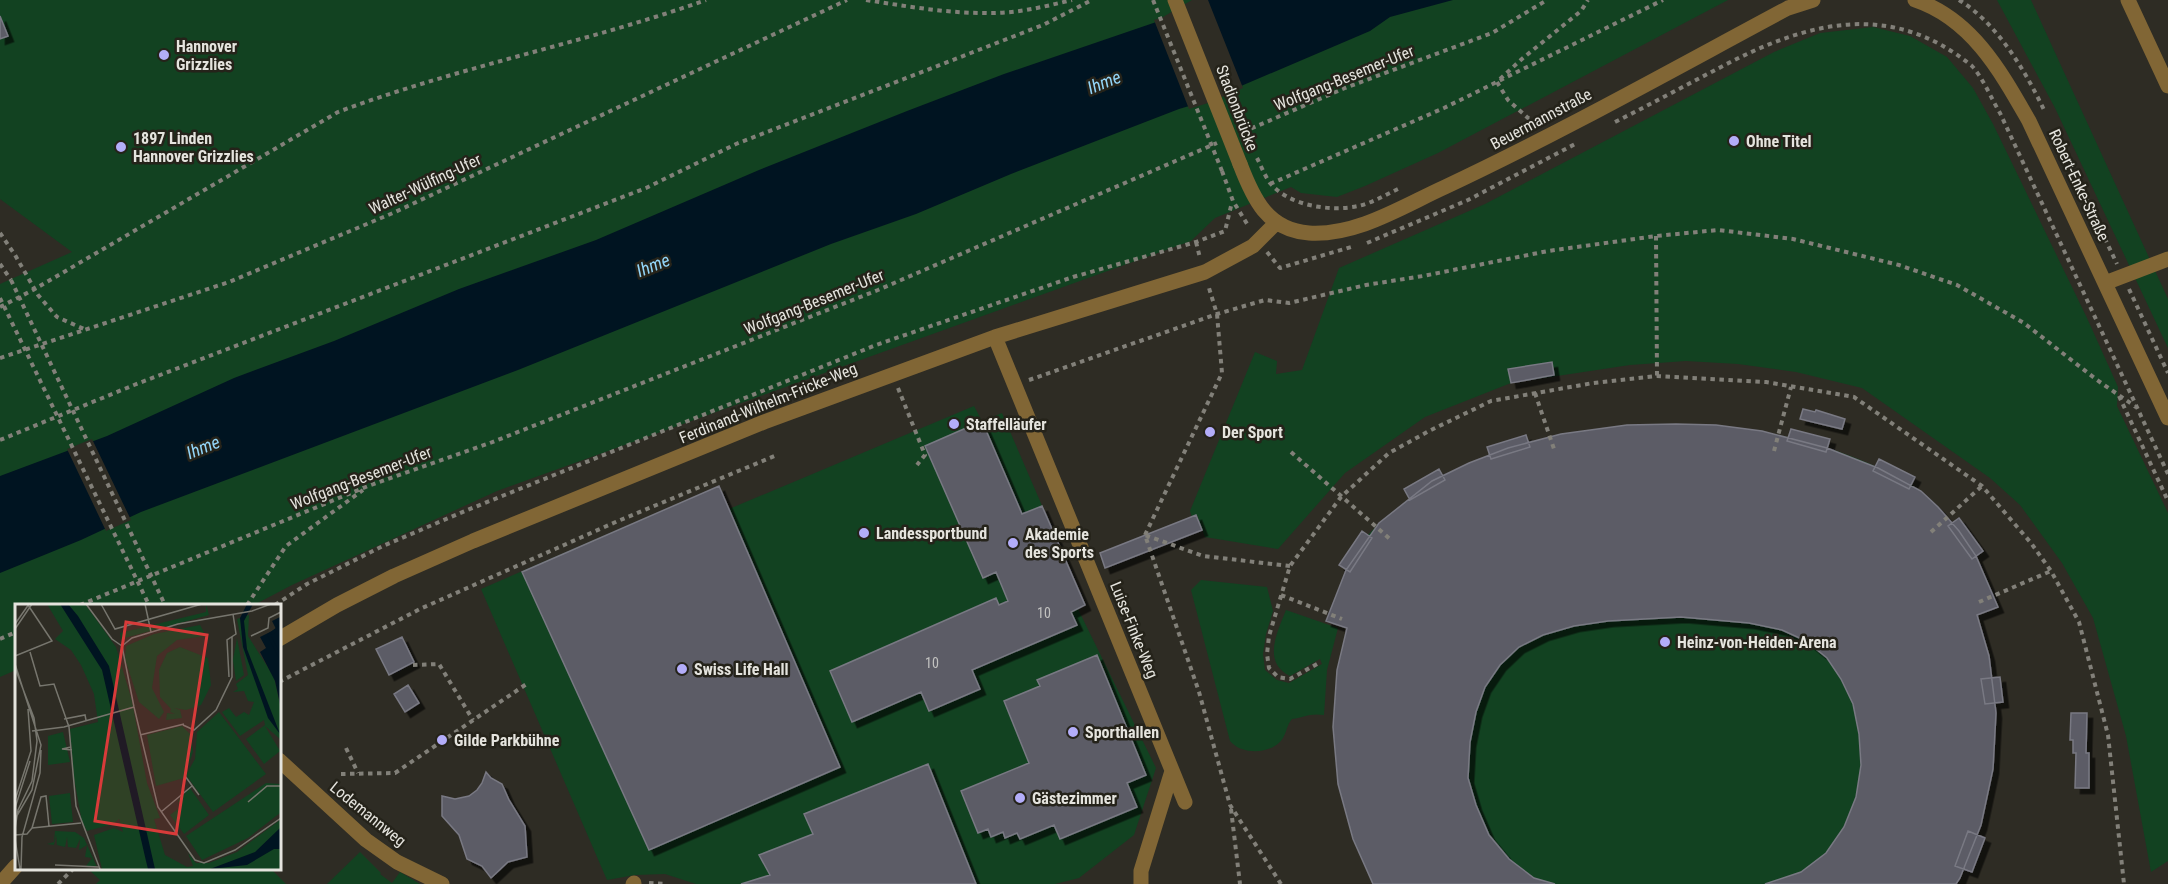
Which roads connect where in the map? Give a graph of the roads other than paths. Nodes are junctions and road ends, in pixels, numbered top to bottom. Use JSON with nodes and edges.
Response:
{"nodes":[{"id":1,"x":1175,"y":0,"type":"edge"},
{"id":2,"x":1813,"y":0,"type":"edge"},
{"id":3,"x":1916,"y":0,"type":"edge"},
{"id":4,"x":2128,"y":0,"type":"edge"},
{"id":5,"x":2168,"y":86,"type":"edge"},
{"id":6,"x":1276,"y":223,"type":"junction"},
{"id":7,"x":2168,"y":258,"type":"edge"},
{"id":8,"x":2105,"y":283,"type":"junction"},
{"id":9,"x":995,"y":337,"type":"junction"},
{"id":10,"x":2168,"y":418,"type":"edge"},
{"id":11,"x":280,"y":638,"type":"edge"},
{"id":12,"x":280,"y":761,"type":"edge"},
{"id":13,"x":1172,"y":771,"type":"junction"},
{"id":14,"x":1185,"y":802,"type":"dead end"},
{"id":15,"x":15,"y":867,"type":"edge"},
{"id":16,"x":0,"y":884,"type":"edge"},
{"id":17,"x":442,"y":884,"type":"edge"},
{"id":18,"x":1141,"y":884,"type":"edge"}],
"edges":[{"from":1,"to":6,"type":"street","name":"Stadionbrücke","bridge":true},
{"from":2,"to":6,"type":"street","name":"Beuermannstraße"},
{"from":3,"to":8,"type":"street","name":"Robert-Enke-Straße"},
{"from":4,"to":5,"type":"street"},
{"from":6,"to":9,"type":"street","name":"Ferdinand-Wilhelm-Fricke-Weg"},
{"from":7,"to":8,"type":"street"},
{"from":8,"to":10,"type":"street","name":"Robert-Enke-Straße"},
{"from":9,"to":11,"type":"street","name":"Ferdinand-Wilhelm-Fricke-Weg"},
{"from":9,"to":13,"type":"street","name":"Luise-Finke-Weg"},
{"from":12,"to":17,"type":"street","name":"Lodemannweg"},
{"from":13,"to":14,"type":"street","name":"Luise-Finke-Weg"},
{"from":13,"to":18,"type":"street"},
{"from":15,"to":16,"type":"street"}]}
